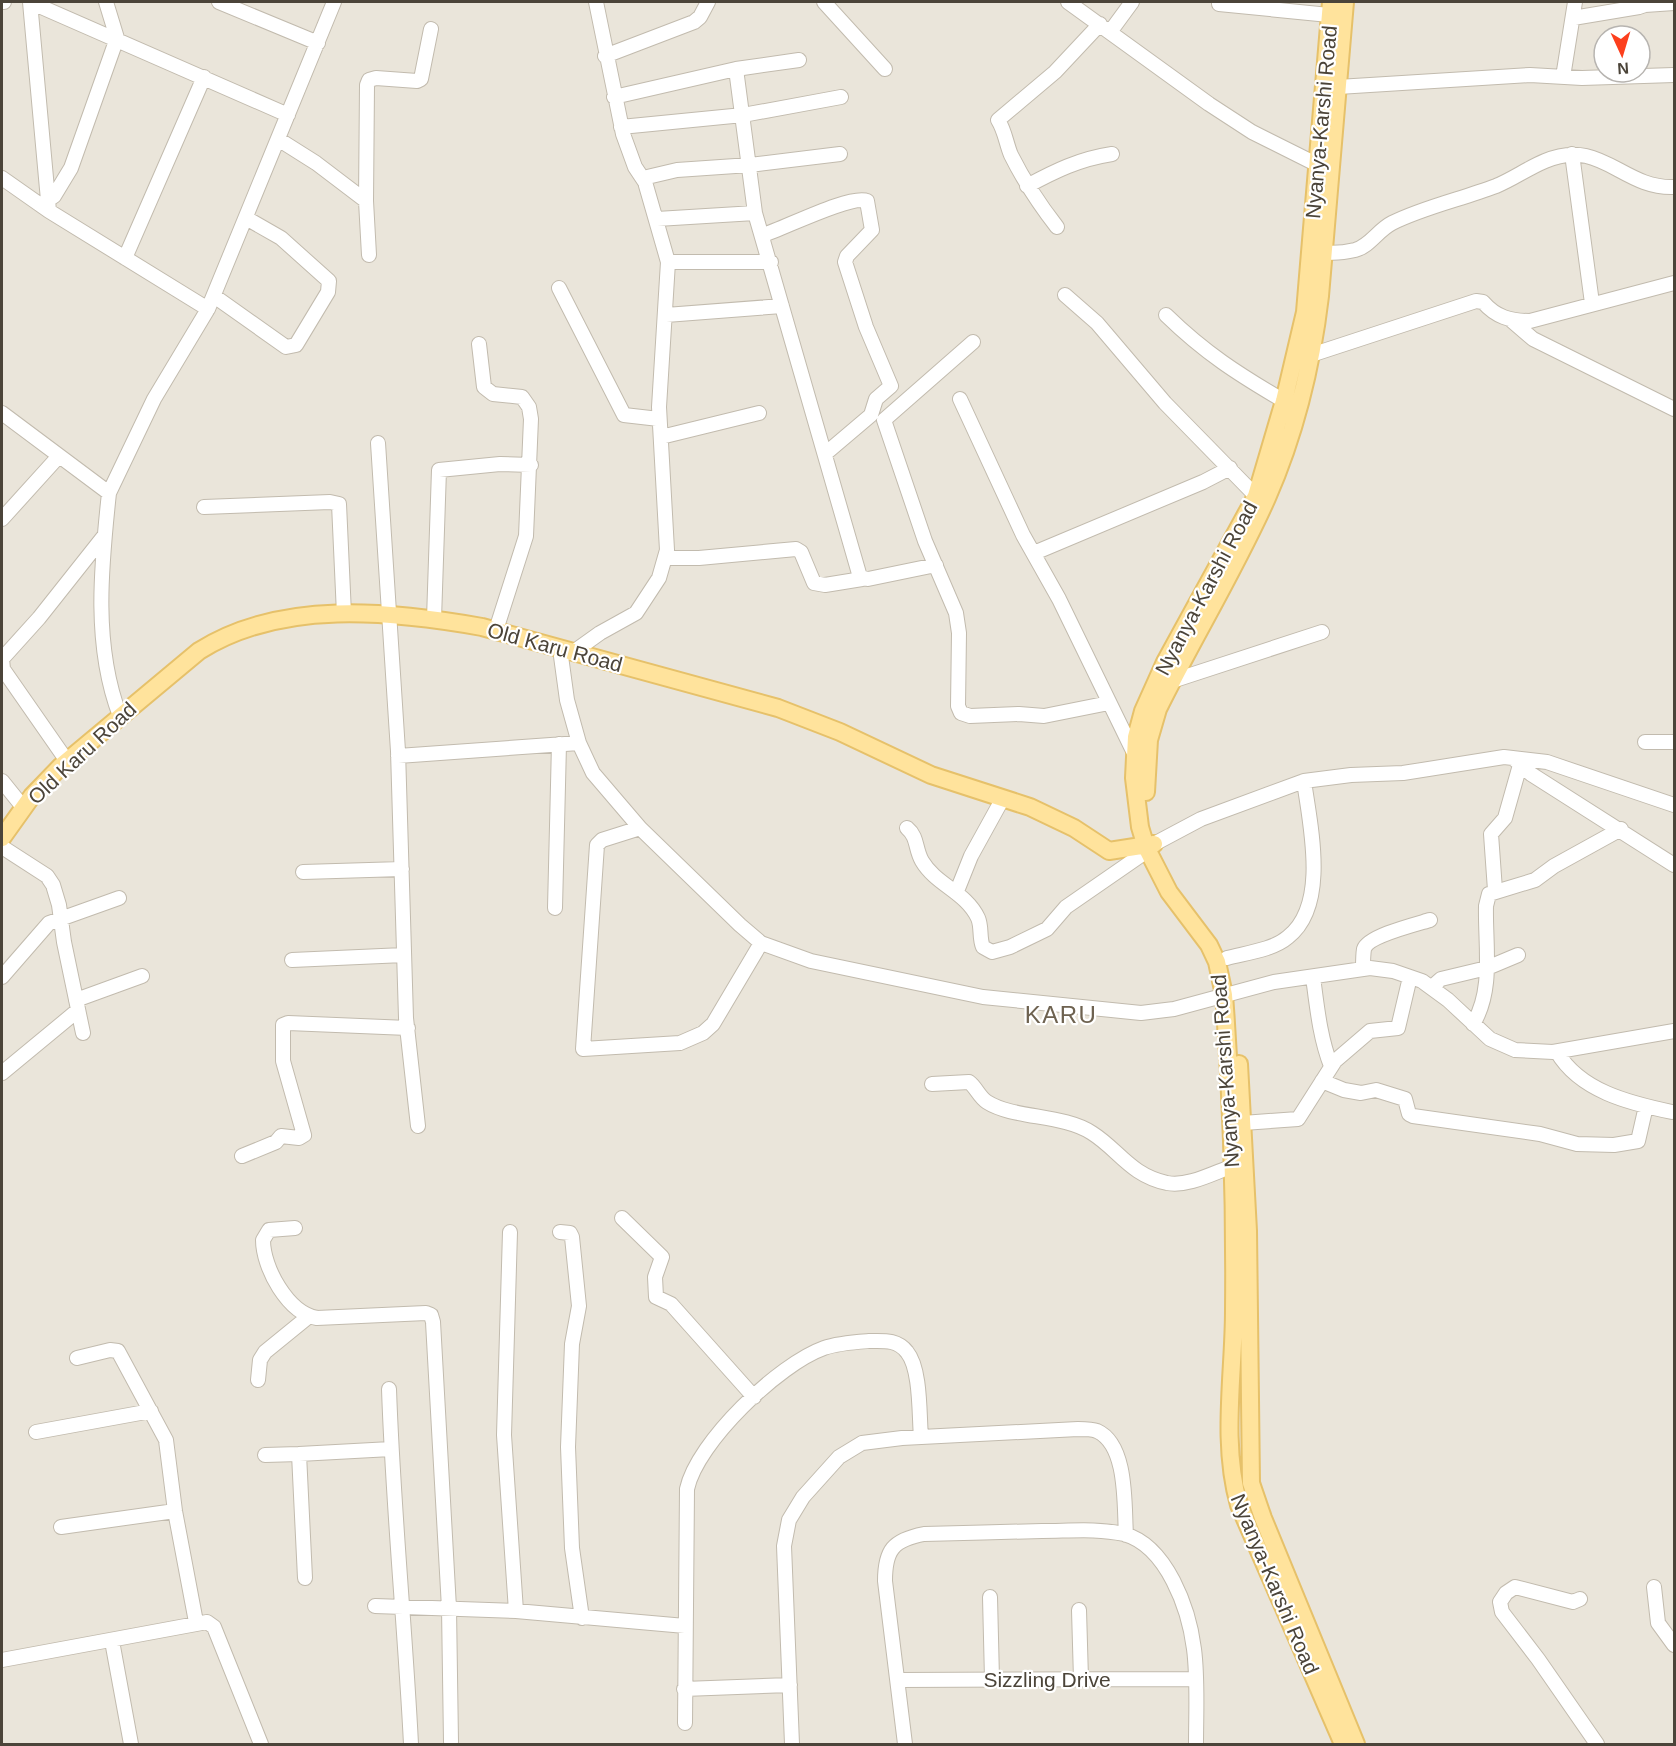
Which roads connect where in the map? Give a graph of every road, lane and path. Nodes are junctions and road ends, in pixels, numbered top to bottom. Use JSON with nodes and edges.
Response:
{"nodes":[{"id":1,"x":30,"y":2,"type":"edge"},
{"id":2,"x":106,"y":2,"type":"edge"},
{"id":3,"x":219,"y":2,"type":"edge"},
{"id":4,"x":334,"y":2,"type":"edge"},
{"id":5,"x":596,"y":2,"type":"edge"},
{"id":6,"x":708,"y":2,"type":"edge"},
{"id":7,"x":824,"y":2,"type":"edge"},
{"id":8,"x":1068,"y":2,"type":"edge"},
{"id":9,"x":1132,"y":2,"type":"edge"},
{"id":10,"x":1345,"y":2,"type":"edge"},
{"id":11,"x":1575,"y":2,"type":"edge"},
{"id":12,"x":1645,"y":3,"type":"edge"},
{"id":13,"x":1674,"y":3,"type":"edge"},
{"id":14,"x":1219,"y":4,"type":"dead end"},
{"id":15,"x":1330,"y":8,"type":"edge"},
{"id":16,"x":1573,"y":18,"type":"junction"},
{"id":17,"x":1105,"y":28,"type":"junction"},
{"id":18,"x":432,"y":29,"type":"dead end"},
{"id":19,"x":117,"y":38,"type":"junction"},
{"id":20,"x":318,"y":43,"type":"junction"},
{"id":21,"x":605,"y":56,"type":"junction"},
{"id":22,"x":799,"y":60,"type":"dead end"},
{"id":23,"x":736,"y":69,"type":"junction"},
{"id":24,"x":885,"y":69,"type":"dead end"},
{"id":25,"x":1674,"y":75,"type":"edge"},
{"id":26,"x":204,"y":77,"type":"junction"},
{"id":27,"x":1563,"y":77,"type":"junction"},
{"id":28,"x":1338,"y":87,"type":"junction"},
{"id":29,"x":614,"y":97,"type":"junction"},
{"id":30,"x":841,"y":97,"type":"dead end"},
{"id":31,"x":288,"y":114,"type":"junction"},
{"id":32,"x":743,"y":115,"type":"junction"},
{"id":33,"x":621,"y":127,"type":"junction"},
{"id":34,"x":278,"y":139,"type":"junction"},
{"id":35,"x":840,"y":154,"type":"dead end"},
{"id":36,"x":1112,"y":154,"type":"dead end"},
{"id":37,"x":1572,"y":154,"type":"junction"},
{"id":38,"x":750,"y":165,"type":"junction"},
{"id":39,"x":1318,"y":165,"type":"junction"},
{"id":40,"x":2,"y":178,"type":"edge"},
{"id":41,"x":643,"y":178,"type":"junction"},
{"id":42,"x":1027,"y":186,"type":"junction"},
{"id":43,"x":1674,"y":187,"type":"edge"},
{"id":44,"x":366,"y":201,"type":"junction"},
{"id":45,"x":48,"y":206,"type":"junction"},
{"id":46,"x":755,"y":213,"type":"junction"},
{"id":47,"x":246,"y":218,"type":"junction"},
{"id":48,"x":657,"y":219,"type":"junction"},
{"id":49,"x":1057,"y":227,"type":"dead end"},
{"id":50,"x":763,"y":235,"type":"junction"},
{"id":51,"x":1317,"y":251,"type":"junction"},
{"id":52,"x":369,"y":255,"type":"dead end"},
{"id":53,"x":125,"y":258,"type":"junction"},
{"id":54,"x":668,"y":262,"type":"junction"},
{"id":55,"x":771,"y":262,"type":"junction"},
{"id":56,"x":1674,"y":282,"type":"edge"},
{"id":57,"x":559,"y":288,"type":"dead end"},
{"id":58,"x":1065,"y":295,"type":"dead end"},
{"id":59,"x":214,"y":296,"type":"junction"},
{"id":60,"x":1592,"y":303,"type":"junction"},
{"id":61,"x":782,"y":306,"type":"junction"},
{"id":62,"x":208,"y":309,"type":"junction"},
{"id":63,"x":666,"y":315,"type":"junction"},
{"id":64,"x":1166,"y":315,"type":"dead end"},
{"id":65,"x":1512,"y":321,"type":"junction"},
{"id":66,"x":973,"y":342,"type":"dead end"},
{"id":67,"x":479,"y":344,"type":"dead end"},
{"id":68,"x":1311,"y":355,"type":"junction"},
{"id":69,"x":960,"y":399,"type":"dead end"},
{"id":70,"x":1284,"y":401,"type":"junction"},
{"id":71,"x":1674,"y":408,"type":"edge"},
{"id":72,"x":2,"y":413,"type":"edge"},
{"id":73,"x":759,"y":413,"type":"dead end"},
{"id":74,"x":659,"y":419,"type":"junction"},
{"id":75,"x":661,"y":437,"type":"junction"},
{"id":76,"x":378,"y":443,"type":"dead end"},
{"id":77,"x":825,"y":454,"type":"junction"},
{"id":78,"x":59,"y":456,"type":"junction"},
{"id":79,"x":531,"y":465,"type":"junction"},
{"id":80,"x":1230,"y":468,"type":"junction"},
{"id":81,"x":109,"y":494,"type":"junction"},
{"id":82,"x":1256,"y":495,"type":"junction"},
{"id":83,"x":204,"y":507,"type":"dead end"},
{"id":84,"x":2,"y":519,"type":"edge"},
{"id":85,"x":105,"y":535,"type":"junction"},
{"id":86,"x":1034,"y":553,"type":"junction"},
{"id":87,"x":665,"y":558,"type":"junction"},
{"id":88,"x":936,"y":565,"type":"junction"},
{"id":89,"x":862,"y":579,"type":"junction"},
{"id":90,"x":344,"y":614,"type":"junction"},
{"id":91,"x":390,"y":616,"type":"junction"},
{"id":92,"x":434,"y":619,"type":"junction"},
{"id":93,"x":496,"y":630,"type":"junction"},
{"id":94,"x":1322,"y":632,"type":"dead end"},
{"id":95,"x":566,"y":651,"type":"junction"},
{"id":96,"x":1172,"y":681,"type":"junction"},
{"id":97,"x":1109,"y":703,"type":"junction"},
{"id":98,"x":120,"y":716,"type":"junction"},
{"id":99,"x":1645,"y":742,"type":"dead end"},
{"id":100,"x":1674,"y":742,"type":"edge"},
{"id":101,"x":579,"y":743,"type":"junction"},
{"id":102,"x":559,"y":744,"type":"junction"},
{"id":103,"x":1135,"y":755,"type":"junction"},
{"id":104,"x":398,"y":756,"type":"junction"},
{"id":105,"x":67,"y":761,"type":"junction"},
{"id":106,"x":1517,"y":761,"type":"junction"},
{"id":107,"x":2,"y":780,"type":"edge"},
{"id":108,"x":1304,"y":781,"type":"junction"},
{"id":109,"x":1003,"y":798,"type":"junction"},
{"id":110,"x":1674,"y":804,"type":"edge"},
{"id":111,"x":23,"y":807,"type":"junction"},
{"id":112,"x":640,"y":828,"type":"junction"},
{"id":113,"x":907,"y":828,"type":"dead end"},
{"id":114,"x":1621,"y":829,"type":"junction"},
{"id":115,"x":2,"y":838,"type":"edge"},
{"id":116,"x":1149,"y":847,"type":"junction"},
{"id":117,"x":2,"y":848,"type":"edge"},
{"id":118,"x":1674,"y":865,"type":"edge"},
{"id":119,"x":402,"y":869,"type":"junction"},
{"id":120,"x":303,"y":872,"type":"dead end"},
{"id":121,"x":1495,"y":890,"type":"junction"},
{"id":122,"x":957,"y":891,"type":"junction"},
{"id":123,"x":119,"y":898,"type":"dead end"},
{"id":124,"x":555,"y":908,"type":"dead end"},
{"id":125,"x":61,"y":919,"type":"junction"},
{"id":126,"x":1430,"y":920,"type":"dead end"},
{"id":127,"x":761,"y":943,"type":"junction"},
{"id":128,"x":404,"y":955,"type":"junction"},
{"id":129,"x":1518,"y":955,"type":"dead end"},
{"id":130,"x":1227,"y":958,"type":"junction"},
{"id":131,"x":292,"y":960,"type":"dead end"},
{"id":132,"x":1487,"y":968,"type":"junction"},
{"id":133,"x":1363,"y":969,"type":"junction"},
{"id":134,"x":142,"y":976,"type":"dead end"},
{"id":135,"x":2,"y":977,"type":"edge"},
{"id":136,"x":1313,"y":977,"type":"junction"},
{"id":137,"x":1410,"y":977,"type":"junction"},
{"id":138,"x":1432,"y":987,"type":"junction"},
{"id":139,"x":1228,"y":994,"type":"junction"},
{"id":140,"x":76,"y":1005,"type":"junction"},
{"id":141,"x":1473,"y":1024,"type":"junction"},
{"id":142,"x":408,"y":1028,"type":"junction"},
{"id":143,"x":1674,"y":1030,"type":"edge"},
{"id":144,"x":83,"y":1033,"type":"dead end"},
{"id":145,"x":1557,"y":1052,"type":"junction"},
{"id":146,"x":1331,"y":1066,"type":"junction"},
{"id":147,"x":2,"y":1073,"type":"edge"},
{"id":148,"x":1322,"y":1081,"type":"junction"},
{"id":149,"x":932,"y":1084,"type":"dead end"},
{"id":150,"x":1646,"y":1106,"type":"junction"},
{"id":151,"x":1672,"y":1112,"type":"dead end"},
{"id":152,"x":1243,"y":1123,"type":"junction"},
{"id":153,"x":418,"y":1126,"type":"dead end"},
{"id":154,"x":242,"y":1156,"type":"dead end"},
{"id":155,"x":1233,"y":1166,"type":"junction"},
{"id":156,"x":622,"y":1218,"type":"dead end"},
{"id":157,"x":295,"y":1228,"type":"dead end"},
{"id":158,"x":510,"y":1232,"type":"dead end"},
{"id":159,"x":560,"y":1232,"type":"dead end"},
{"id":160,"x":308,"y":1317,"type":"junction"},
{"id":161,"x":1241,"y":1320,"type":"junction"},
{"id":162,"x":77,"y":1358,"type":"dead end"},
{"id":163,"x":258,"y":1380,"type":"dead end"},
{"id":164,"x":389,"y":1389,"type":"dead end"},
{"id":165,"x":754,"y":1396,"type":"junction"},
{"id":166,"x":151,"y":1411,"type":"junction"},
{"id":167,"x":36,"y":1432,"type":"dead end"},
{"id":168,"x":921,"y":1437,"type":"junction"},
{"id":169,"x":391,"y":1449,"type":"junction"},
{"id":170,"x":299,"y":1454,"type":"junction"},
{"id":171,"x":265,"y":1455,"type":"dead end"},
{"id":172,"x":175,"y":1511,"type":"junction"},
{"id":173,"x":61,"y":1527,"type":"dead end"},
{"id":174,"x":1126,"y":1535,"type":"junction"},
{"id":175,"x":305,"y":1578,"type":"dead end"},
{"id":176,"x":1654,"y":1587,"type":"dead end"},
{"id":177,"x":990,"y":1597,"type":"dead end"},
{"id":178,"x":1580,"y":1599,"type":"dead end"},
{"id":179,"x":375,"y":1606,"type":"dead end"},
{"id":180,"x":404,"y":1607,"type":"junction"},
{"id":181,"x":449,"y":1608,"type":"junction"},
{"id":182,"x":1079,"y":1610,"type":"dead end"},
{"id":183,"x":516,"y":1611,"type":"junction"},
{"id":184,"x":582,"y":1618,"type":"junction"},
{"id":185,"x":196,"y":1622,"type":"junction"},
{"id":186,"x":686,"y":1626,"type":"junction"},
{"id":187,"x":112,"y":1641,"type":"junction"},
{"id":188,"x":1674,"y":1645,"type":"edge"},
{"id":189,"x":2,"y":1660,"type":"edge"},
{"id":190,"x":992,"y":1679,"type":"junction"},
{"id":191,"x":1081,"y":1679,"type":"junction"},
{"id":192,"x":1196,"y":1679,"type":"junction"},
{"id":193,"x":899,"y":1680,"type":"junction"},
{"id":194,"x":789,"y":1685,"type":"junction"},
{"id":195,"x":684,"y":1689,"type":"junction"},
{"id":196,"x":685,"y":1723,"type":"dead end"},
{"id":197,"x":451,"y":1742,"type":"dead end"},
{"id":198,"x":1349,"y":1743,"type":"edge"},
{"id":199,"x":131,"y":1744,"type":"edge"},
{"id":200,"x":261,"y":1744,"type":"edge"},
{"id":201,"x":411,"y":1744,"type":"edge"},
{"id":202,"x":792,"y":1744,"type":"edge"},
{"id":203,"x":905,"y":1744,"type":"edge"},
{"id":204,"x":1196,"y":1744,"type":"edge"},
{"id":205,"x":1597,"y":1744,"type":"edge"}],
"edges":[{"from":1,"to":19,"type":"street"},
{"from":1,"to":45,"type":"street"},
{"from":2,"to":19,"type":"street"},
{"from":3,"to":20,"type":"street"},
{"from":4,"to":20,"type":"street"},
{"from":5,"to":21,"type":"street"},
{"from":6,"to":21,"type":"street"},
{"from":7,"to":24,"type":"street"},
{"from":8,"to":17,"type":"street"},
{"from":9,"to":17,"type":"street"},
{"from":10,"to":28,"type":"main road","name":"Nyanya-Karshi Road"},
{"from":11,"to":16,"type":"street"},
{"from":12,"to":13,"type":"street"},
{"from":12,"to":16,"type":"street"},
{"from":14,"to":15,"type":"street"},
{"from":15,"to":39,"type":"main road","name":"Nyanya-Karshi Road"},
{"from":16,"to":27,"type":"street"},
{"from":17,"to":39,"type":"street"},
{"from":17,"to":42,"type":"street"},
{"from":18,"to":44,"type":"street"},
{"from":19,"to":26,"type":"street"},
{"from":19,"to":45,"type":"street"},
{"from":20,"to":31,"type":"street"},
{"from":21,"to":29,"type":"street"},
{"from":22,"to":23,"type":"street"},
{"from":23,"to":29,"type":"street"},
{"from":23,"to":32,"type":"street"},
{"from":25,"to":27,"type":"street"},
{"from":26,"to":31,"type":"street"},
{"from":26,"to":53,"type":"street"},
{"from":27,"to":28,"type":"street"},
{"from":28,"to":51,"type":"main road","name":"Nyanya-Karshi Road"},
{"from":29,"to":33,"type":"street"},
{"from":30,"to":32,"type":"street"},
{"from":31,"to":34,"type":"street"},
{"from":32,"to":33,"type":"street"},
{"from":32,"to":38,"type":"street"},
{"from":33,"to":41,"type":"street"},
{"from":34,"to":44,"type":"street"},
{"from":34,"to":47,"type":"street"},
{"from":35,"to":38,"type":"street"},
{"from":36,"to":42,"type":"street"},
{"from":37,"to":43,"type":"street"},
{"from":37,"to":51,"type":"street"},
{"from":37,"to":60,"type":"street"},
{"from":38,"to":41,"type":"street"},
{"from":38,"to":46,"type":"street"},
{"from":39,"to":51,"type":"main road","name":"Nyanya-Karshi Road"},
{"from":40,"to":45,"type":"street"},
{"from":41,"to":48,"type":"street"},
{"from":42,"to":49,"type":"street"},
{"from":44,"to":52,"type":"street"},
{"from":45,"to":53,"type":"street"},
{"from":46,"to":48,"type":"street"},
{"from":46,"to":50,"type":"street"},
{"from":47,"to":59,"type":"street"},
{"from":47,"to":59,"type":"street"},
{"from":48,"to":54,"type":"street"},
{"from":50,"to":55,"type":"street"},
{"from":50,"to":77,"type":"street"},
{"from":51,"to":68,"type":"main road","name":"Nyanya-Karshi Road"},
{"from":51,"to":70,"type":"main road","name":"Nyanya-Karshi Road"},
{"from":53,"to":62,"type":"street"},
{"from":54,"to":55,"type":"street"},
{"from":54,"to":63,"type":"street"},
{"from":55,"to":61,"type":"street"},
{"from":56,"to":60,"type":"street"},
{"from":57,"to":74,"type":"street"},
{"from":58,"to":80,"type":"street"},
{"from":59,"to":62,"type":"street"},
{"from":60,"to":65,"type":"street"},
{"from":61,"to":63,"type":"street"},
{"from":61,"to":77,"type":"street"},
{"from":62,"to":81,"type":"street"},
{"from":63,"to":74,"type":"street"},
{"from":64,"to":70,"type":"street"},
{"from":65,"to":68,"type":"street"},
{"from":65,"to":71,"type":"street"},
{"from":66,"to":88,"type":"street"},
{"from":67,"to":79,"type":"street"},
{"from":68,"to":96,"type":"main road","name":"Nyanya-Karshi Road"},
{"from":69,"to":86,"type":"street"},
{"from":70,"to":82,"type":"main road","name":"Nyanya-Karshi Road"},
{"from":72,"to":78,"type":"street"},
{"from":73,"to":75,"type":"street"},
{"from":74,"to":75,"type":"street"},
{"from":75,"to":87,"type":"street"},
{"from":76,"to":91,"type":"street"},
{"from":77,"to":89,"type":"street"},
{"from":78,"to":81,"type":"street"},
{"from":78,"to":84,"type":"street"},
{"from":79,"to":92,"type":"street"},
{"from":79,"to":93,"type":"street"},
{"from":80,"to":82,"type":"street"},
{"from":80,"to":86,"type":"street"},
{"from":81,"to":85,"type":"street"},
{"from":82,"to":103,"type":"main road","name":"Nyanya-Karshi Road"},
{"from":83,"to":90,"type":"street"},
{"from":85,"to":98,"type":"street"},
{"from":85,"to":105,"type":"street"},
{"from":86,"to":97,"type":"street"},
{"from":87,"to":89,"type":"street"},
{"from":87,"to":95,"type":"street"},
{"from":88,"to":89,"type":"street"},
{"from":88,"to":97,"type":"street"},
{"from":90,"to":91,"type":"main road","name":"Old Karu Road"},
{"from":90,"to":98,"type":"main road","name":"Old Karu Road"},
{"from":91,"to":92,"type":"main road","name":"Old Karu Road"},
{"from":91,"to":104,"type":"street"},
{"from":92,"to":93,"type":"main road","name":"Old Karu Road"},
{"from":93,"to":95,"type":"main road","name":"Old Karu Road"},
{"from":94,"to":96,"type":"street"},
{"from":95,"to":101,"type":"street"},
{"from":95,"to":109,"type":"main road","name":"Old Karu Road"},
{"from":96,"to":116,"type":"main road","name":"Nyanya-Karshi Road"},
{"from":97,"to":103,"type":"street"},
{"from":98,"to":105,"type":"main road","name":"Old Karu Road"},
{"from":99,"to":100,"type":"street"},
{"from":101,"to":102,"type":"street"},
{"from":101,"to":112,"type":"street"},
{"from":102,"to":104,"type":"street"},
{"from":102,"to":124,"type":"street"},
{"from":103,"to":116,"type":"main road","name":"Nyanya-Karshi Road"},
{"from":104,"to":119,"type":"street"},
{"from":105,"to":111,"type":"main road","name":"Old Karu Road"},
{"from":106,"to":108,"type":"street"},
{"from":106,"to":110,"type":"street"},
{"from":106,"to":114,"type":"street"},
{"from":106,"to":121,"type":"street"},
{"from":107,"to":111,"type":"street"},
{"from":108,"to":116,"type":"street"},
{"from":108,"to":130,"type":"street"},
{"from":109,"to":116,"type":"main road","name":"Old Karu Road"},
{"from":109,"to":122,"type":"street"},
{"from":111,"to":115,"type":"main road","name":"Old Karu Road"},
{"from":112,"to":127,"type":"street"},
{"from":112,"to":127,"type":"street"},
{"from":113,"to":122,"type":"street"},
{"from":114,"to":118,"type":"street"},
{"from":114,"to":121,"type":"street"},
{"from":116,"to":122,"type":"street"},
{"from":116,"to":130,"type":"main road","name":"Nyanya-Karshi Road"},
{"from":116,"to":139,"type":"main road","name":"Nyanya-Karshi Road"},
{"from":117,"to":125,"type":"street"},
{"from":119,"to":120,"type":"street"},
{"from":119,"to":128,"type":"street"},
{"from":121,"to":132,"type":"street"},
{"from":123,"to":125,"type":"street"},
{"from":125,"to":135,"type":"street"},
{"from":125,"to":140,"type":"street"},
{"from":126,"to":133,"type":"street"},
{"from":127,"to":139,"type":"street"},
{"from":128,"to":131,"type":"street"},
{"from":128,"to":142,"type":"street"},
{"from":129,"to":132,"type":"street"},
{"from":130,"to":139,"type":"main road","name":"Nyanya-Karshi Road"},
{"from":132,"to":138,"type":"street"},
{"from":132,"to":141,"type":"street"},
{"from":133,"to":136,"type":"street"},
{"from":133,"to":137,"type":"street"},
{"from":134,"to":140,"type":"street"},
{"from":136,"to":139,"type":"street"},
{"from":136,"to":146,"type":"street"},
{"from":137,"to":138,"type":"street"},
{"from":137,"to":146,"type":"street"},
{"from":138,"to":141,"type":"street"},
{"from":139,"to":152,"type":"main road","name":"Nyanya-Karshi Road"},
{"from":139,"to":155,"type":"main road","name":"Nyanya-Karshi Road"},
{"from":140,"to":144,"type":"street"},
{"from":140,"to":147,"type":"street"},
{"from":141,"to":145,"type":"street"},
{"from":142,"to":153,"type":"street"},
{"from":142,"to":154,"type":"street"},
{"from":143,"to":145,"type":"street"},
{"from":145,"to":150,"type":"street"},
{"from":146,"to":148,"type":"street"},
{"from":148,"to":150,"type":"street"},
{"from":148,"to":152,"type":"street"},
{"from":149,"to":155,"type":"street"},
{"from":150,"to":151,"type":"street"},
{"from":152,"to":161,"type":"main road","name":"Nyanya-Karshi Road"},
{"from":155,"to":161,"type":"main road","name":"Nyanya-Karshi Road"},
{"from":156,"to":165,"type":"street"},
{"from":157,"to":160,"type":"street"},
{"from":158,"to":183,"type":"street"},
{"from":159,"to":184,"type":"street"},
{"from":160,"to":163,"type":"street"},
{"from":160,"to":181,"type":"street"},
{"from":161,"to":198,"type":"main road","name":"Nyanya-Karshi Road"},
{"from":162,"to":166,"type":"street"},
{"from":164,"to":169,"type":"street"},
{"from":165,"to":168,"type":"street"},
{"from":165,"to":186,"type":"street"},
{"from":166,"to":167,"type":"street"},
{"from":166,"to":172,"type":"street"},
{"from":168,"to":174,"type":"street"},
{"from":168,"to":194,"type":"street"},
{"from":169,"to":170,"type":"street"},
{"from":169,"to":180,"type":"street"},
{"from":170,"to":171,"type":"street"},
{"from":170,"to":175,"type":"street"},
{"from":172,"to":173,"type":"street"},
{"from":172,"to":185,"type":"street"},
{"from":174,"to":192,"type":"street"},
{"from":174,"to":193,"type":"street"},
{"from":176,"to":188,"type":"street"},
{"from":177,"to":190,"type":"street"},
{"from":178,"to":205,"type":"street"},
{"from":179,"to":180,"type":"street"},
{"from":180,"to":181,"type":"street"},
{"from":180,"to":201,"type":"street"},
{"from":181,"to":183,"type":"street"},
{"from":181,"to":197,"type":"street"},
{"from":182,"to":191,"type":"street"},
{"from":183,"to":184,"type":"street"},
{"from":184,"to":186,"type":"street"},
{"from":185,"to":187,"type":"street"},
{"from":185,"to":200,"type":"street"},
{"from":186,"to":195,"type":"street"},
{"from":187,"to":189,"type":"street"},
{"from":187,"to":199,"type":"street"},
{"from":190,"to":191,"type":"street","name":"Sizzling Drive"},
{"from":190,"to":193,"type":"street","name":"Sizzling Drive"},
{"from":191,"to":192,"type":"street","name":"Sizzling Drive"},
{"from":192,"to":204,"type":"street"},
{"from":193,"to":203,"type":"street"},
{"from":194,"to":195,"type":"street"},
{"from":194,"to":202,"type":"street"},
{"from":195,"to":196,"type":"street"}]}
